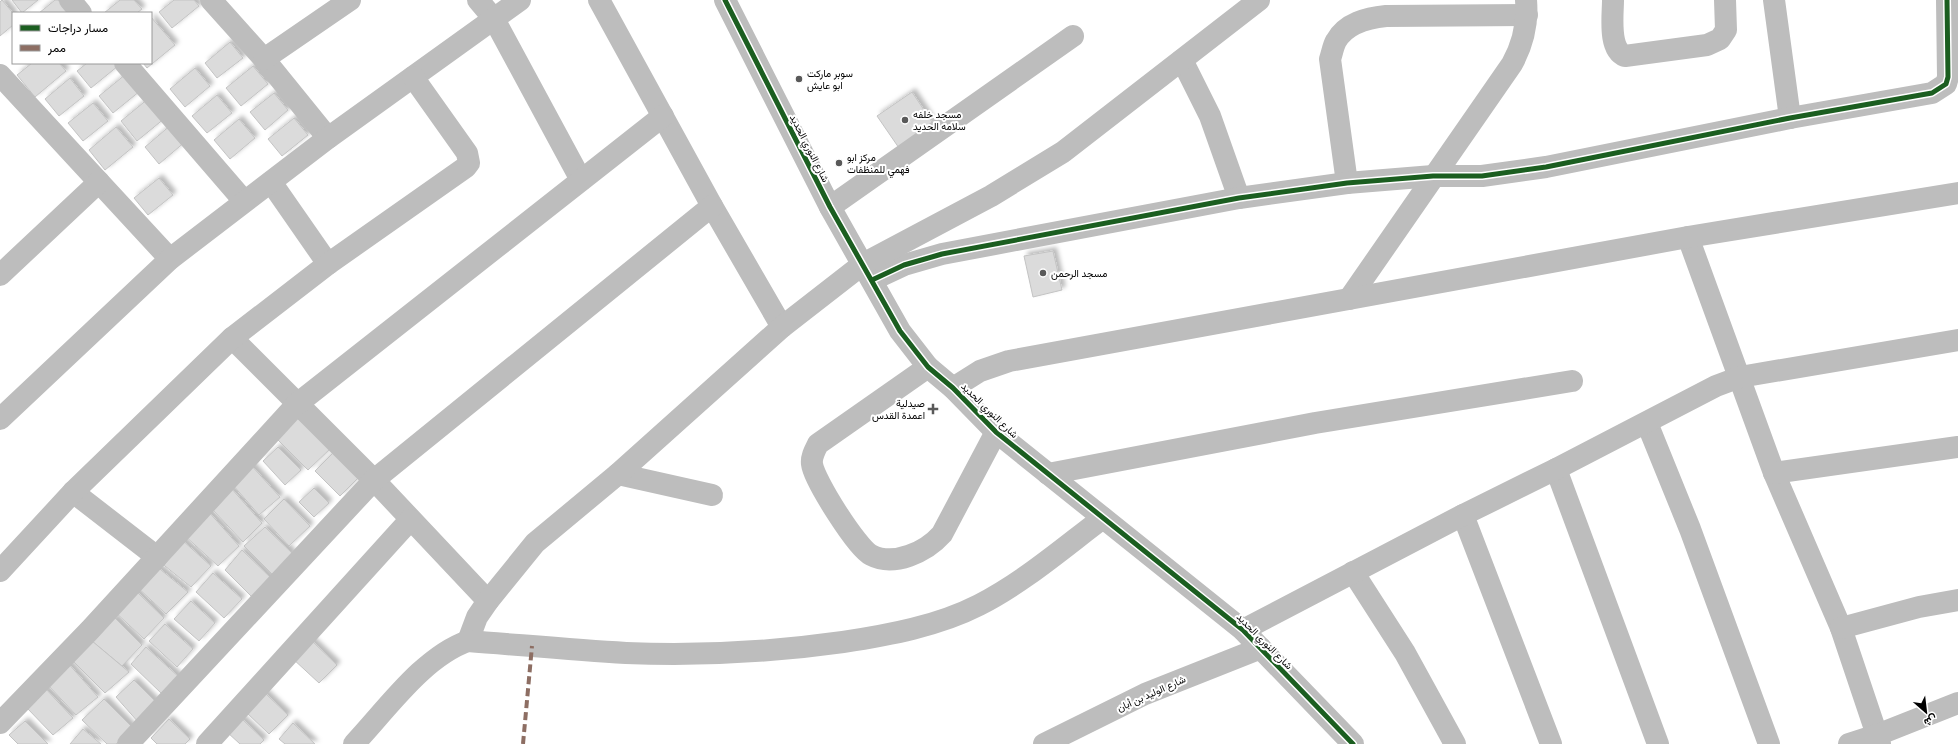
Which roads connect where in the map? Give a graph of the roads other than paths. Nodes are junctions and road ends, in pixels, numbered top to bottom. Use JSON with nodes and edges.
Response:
{"nodes":[{"id":1,"x":70,"y":0,"type":"edge"},
{"id":2,"x":211,"y":0,"type":"edge"},
{"id":3,"x":350,"y":0,"type":"edge"},
{"id":4,"x":478,"y":0,"type":"edge"},
{"id":5,"x":520,"y":0,"type":"edge"},
{"id":6,"x":599,"y":0,"type":"edge"},
{"id":7,"x":725,"y":0,"type":"edge"},
{"id":8,"x":1259,"y":0,"type":"edge"},
{"id":9,"x":1613,"y":0,"type":"edge"},
{"id":10,"x":1725,"y":0,"type":"edge"},
{"id":11,"x":1774,"y":0,"type":"edge"},
{"id":12,"x":1947,"y":0,"type":"edge"},
{"id":13,"x":1527,"y":7,"type":"edge"},
{"id":14,"x":80,"y":12,"type":"edge"},
{"id":15,"x":494,"y":19,"type":"junction"},
{"id":16,"x":1073,"y":36,"type":"dead end"},
{"id":17,"x":264,"y":59,"type":"junction"},
{"id":18,"x":1182,"y":60,"type":"junction"},
{"id":19,"x":126,"y":64,"type":"edge"},
{"id":20,"x":0,"y":75,"type":"edge"},
{"id":21,"x":413,"y":77,"type":"junction"},
{"id":22,"x":663,"y":116,"type":"junction"},
{"id":23,"x":1790,"y":118,"type":"junction"},
{"id":24,"x":328,"y":138,"type":"junction"},
{"id":25,"x":1433,"y":176,"type":"junction"},
{"id":26,"x":581,"y":180,"type":"junction"},
{"id":27,"x":100,"y":182,"type":"junction"},
{"id":28,"x":272,"y":182,"type":"junction"},
{"id":29,"x":1347,"y":183,"type":"junction"},
{"id":30,"x":1958,"y":193,"type":"edge"},
{"id":31,"x":1239,"y":198,"type":"junction"},
{"id":32,"x":244,"y":201,"type":"junction"},
{"id":33,"x":712,"y":206,"type":"junction"},
{"id":34,"x":830,"y":207,"type":"junction"},
{"id":35,"x":1688,"y":237,"type":"junction"},
{"id":36,"x":170,"y":259,"type":"junction"},
{"id":37,"x":328,"y":264,"type":"junction"},
{"id":38,"x":2,"y":267,"type":"edge"},
{"id":39,"x":867,"y":272,"type":"junction"},
{"id":40,"x":1349,"y":299,"type":"junction"},
{"id":41,"x":782,"y":327,"type":"junction"},
{"id":42,"x":232,"y":338,"type":"junction"},
{"id":43,"x":1958,"y":340,"type":"edge"},
{"id":44,"x":928,"y":367,"type":"junction"},
{"id":45,"x":1740,"y":377,"type":"junction"},
{"id":46,"x":1572,"y":381,"type":"dead end"},
{"id":47,"x":953,"y":388,"type":"junction"},
{"id":48,"x":297,"y":404,"type":"junction"},
{"id":49,"x":0,"y":418,"type":"edge"},
{"id":50,"x":1647,"y":423,"type":"junction"},
{"id":51,"x":996,"y":432,"type":"junction"},
{"id":52,"x":1958,"y":447,"type":"edge"},
{"id":53,"x":1556,"y":469,"type":"junction"},
{"id":54,"x":1774,"y":472,"type":"junction"},
{"id":55,"x":618,"y":474,"type":"junction"},
{"id":56,"x":1048,"y":474,"type":"junction"},
{"id":57,"x":374,"y":480,"type":"junction"},
{"id":58,"x":73,"y":492,"type":"junction"},
{"id":59,"x":712,"y":495,"type":"dead end"},
{"id":60,"x":1463,"y":515,"type":"junction"},
{"id":61,"x":1103,"y":518,"type":"junction"},
{"id":62,"x":410,"y":520,"type":"junction"},
{"id":63,"x":156,"y":557,"type":"junction"},
{"id":64,"x":0,"y":571,"type":"edge"},
{"id":65,"x":1353,"y":572,"type":"junction"},
{"id":66,"x":488,"y":600,"type":"junction"},
{"id":67,"x":1958,"y":600,"type":"edge"},
{"id":68,"x":1841,"y":628,"type":"junction"},
{"id":69,"x":1243,"y":630,"type":"junction"},
{"id":70,"x":468,"y":641,"type":"junction"},
{"id":71,"x":1261,"y":648,"type":"junction"},
{"id":72,"x":1958,"y":704,"type":"edge"},
{"id":73,"x":0,"y":723,"type":"edge"},
{"id":74,"x":1878,"y":740,"type":"edge"},
{"id":75,"x":128,"y":744,"type":"edge"},
{"id":76,"x":207,"y":744,"type":"edge"},
{"id":77,"x":354,"y":744,"type":"edge"},
{"id":78,"x":1044,"y":744,"type":"edge"},
{"id":79,"x":1353,"y":744,"type":"edge"},
{"id":80,"x":1455,"y":744,"type":"edge"},
{"id":81,"x":1550,"y":744,"type":"edge"},
{"id":82,"x":1658,"y":744,"type":"edge"},
{"id":83,"x":1769,"y":744,"type":"edge"},
{"id":84,"x":1850,"y":744,"type":"edge"}],
"edges":[{"from":1,"to":14,"type":"street"},
{"from":2,"to":17,"type":"street"},
{"from":3,"to":17,"type":"street"},
{"from":4,"to":15,"type":"street"},
{"from":5,"to":15,"type":"street"},
{"from":6,"to":22,"type":"street"},
{"from":7,"to":34,"type":"street","name":"شارع النوري الحديد"},
{"from":8,"to":18,"type":"street"},
{"from":9,"to":10,"type":"street"},
{"from":11,"to":23,"type":"street"},
{"from":12,"to":23,"type":"street"},
{"from":13,"to":25,"type":"street"},
{"from":13,"to":29,"type":"street"},
{"from":15,"to":21,"type":"street"},
{"from":15,"to":26,"type":"street"},
{"from":16,"to":34,"type":"street"},
{"from":17,"to":24,"type":"street"},
{"from":18,"to":31,"type":"street"},
{"from":18,"to":39,"type":"street"},
{"from":19,"to":32,"type":"street"},
{"from":20,"to":27,"type":"street"},
{"from":21,"to":24,"type":"street"},
{"from":21,"to":37,"type":"street"},
{"from":22,"to":26,"type":"street"},
{"from":22,"to":33,"type":"street"},
{"from":23,"to":25,"type":"street"},
{"from":24,"to":28,"type":"street"},
{"from":25,"to":29,"type":"street"},
{"from":25,"to":40,"type":"street"},
{"from":26,"to":48,"type":"street"},
{"from":27,"to":36,"type":"street"},
{"from":27,"to":38,"type":"street"},
{"from":28,"to":32,"type":"street"},
{"from":28,"to":37,"type":"street"},
{"from":29,"to":31,"type":"street"},
{"from":30,"to":35,"type":"street"},
{"from":31,"to":39,"type":"street"},
{"from":32,"to":36,"type":"street"},
{"from":33,"to":41,"type":"street"},
{"from":33,"to":57,"type":"street"},
{"from":34,"to":39,"type":"street","name":"شارع النوري الحديد"},
{"from":35,"to":40,"type":"street"},
{"from":35,"to":45,"type":"street"},
{"from":36,"to":49,"type":"street"},
{"from":37,"to":42,"type":"street"},
{"from":39,"to":41,"type":"street"},
{"from":39,"to":44,"type":"street","name":"شارع النوري الحديد"},
{"from":40,"to":47,"type":"street"},
{"from":41,"to":55,"type":"street"},
{"from":42,"to":48,"type":"street"},
{"from":42,"to":58,"type":"street"},
{"from":43,"to":45,"type":"street"},
{"from":44,"to":47,"type":"street","name":"شارع النوري الحديد"},
{"from":44,"to":51,"type":"street"},
{"from":45,"to":50,"type":"street"},
{"from":45,"to":54,"type":"street"},
{"from":46,"to":56,"type":"street"},
{"from":47,"to":51,"type":"street","name":"شارع النوري الحديد"},
{"from":48,"to":57,"type":"street"},
{"from":48,"to":63,"type":"street"},
{"from":50,"to":53,"type":"street"},
{"from":50,"to":83,"type":"street"},
{"from":51,"to":56,"type":"street","name":"شارع النوري الحديد"},
{"from":52,"to":54,"type":"street"},
{"from":53,"to":60,"type":"street"},
{"from":53,"to":82,"type":"street"},
{"from":54,"to":68,"type":"street"},
{"from":55,"to":59,"type":"street"},
{"from":55,"to":66,"type":"street"},
{"from":56,"to":61,"type":"street","name":"شارع النوري الحديد"},
{"from":57,"to":62,"type":"street"},
{"from":57,"to":75,"type":"street"},
{"from":58,"to":63,"type":"street"},
{"from":58,"to":64,"type":"street"},
{"from":60,"to":65,"type":"street"},
{"from":60,"to":81,"type":"street"},
{"from":61,"to":69,"type":"street","name":"شارع النوري الحديد"},
{"from":61,"to":70,"type":"street"},
{"from":62,"to":66,"type":"street"},
{"from":62,"to":76,"type":"street"},
{"from":63,"to":73,"type":"street"},
{"from":65,"to":69,"type":"street"},
{"from":65,"to":80,"type":"street"},
{"from":66,"to":70,"type":"street"},
{"from":67,"to":68,"type":"street"},
{"from":68,"to":74,"type":"street"},
{"from":69,"to":71,"type":"street","name":"شارع النوري الحديد"},
{"from":70,"to":77,"type":"street"},
{"from":71,"to":78,"type":"street","name":"شارع الوليد بن أبان"},
{"from":71,"to":79,"type":"street","name":"شارع النوري الحديد"},
{"from":72,"to":74,"type":"street"},
{"from":74,"to":84,"type":"street"}]}
